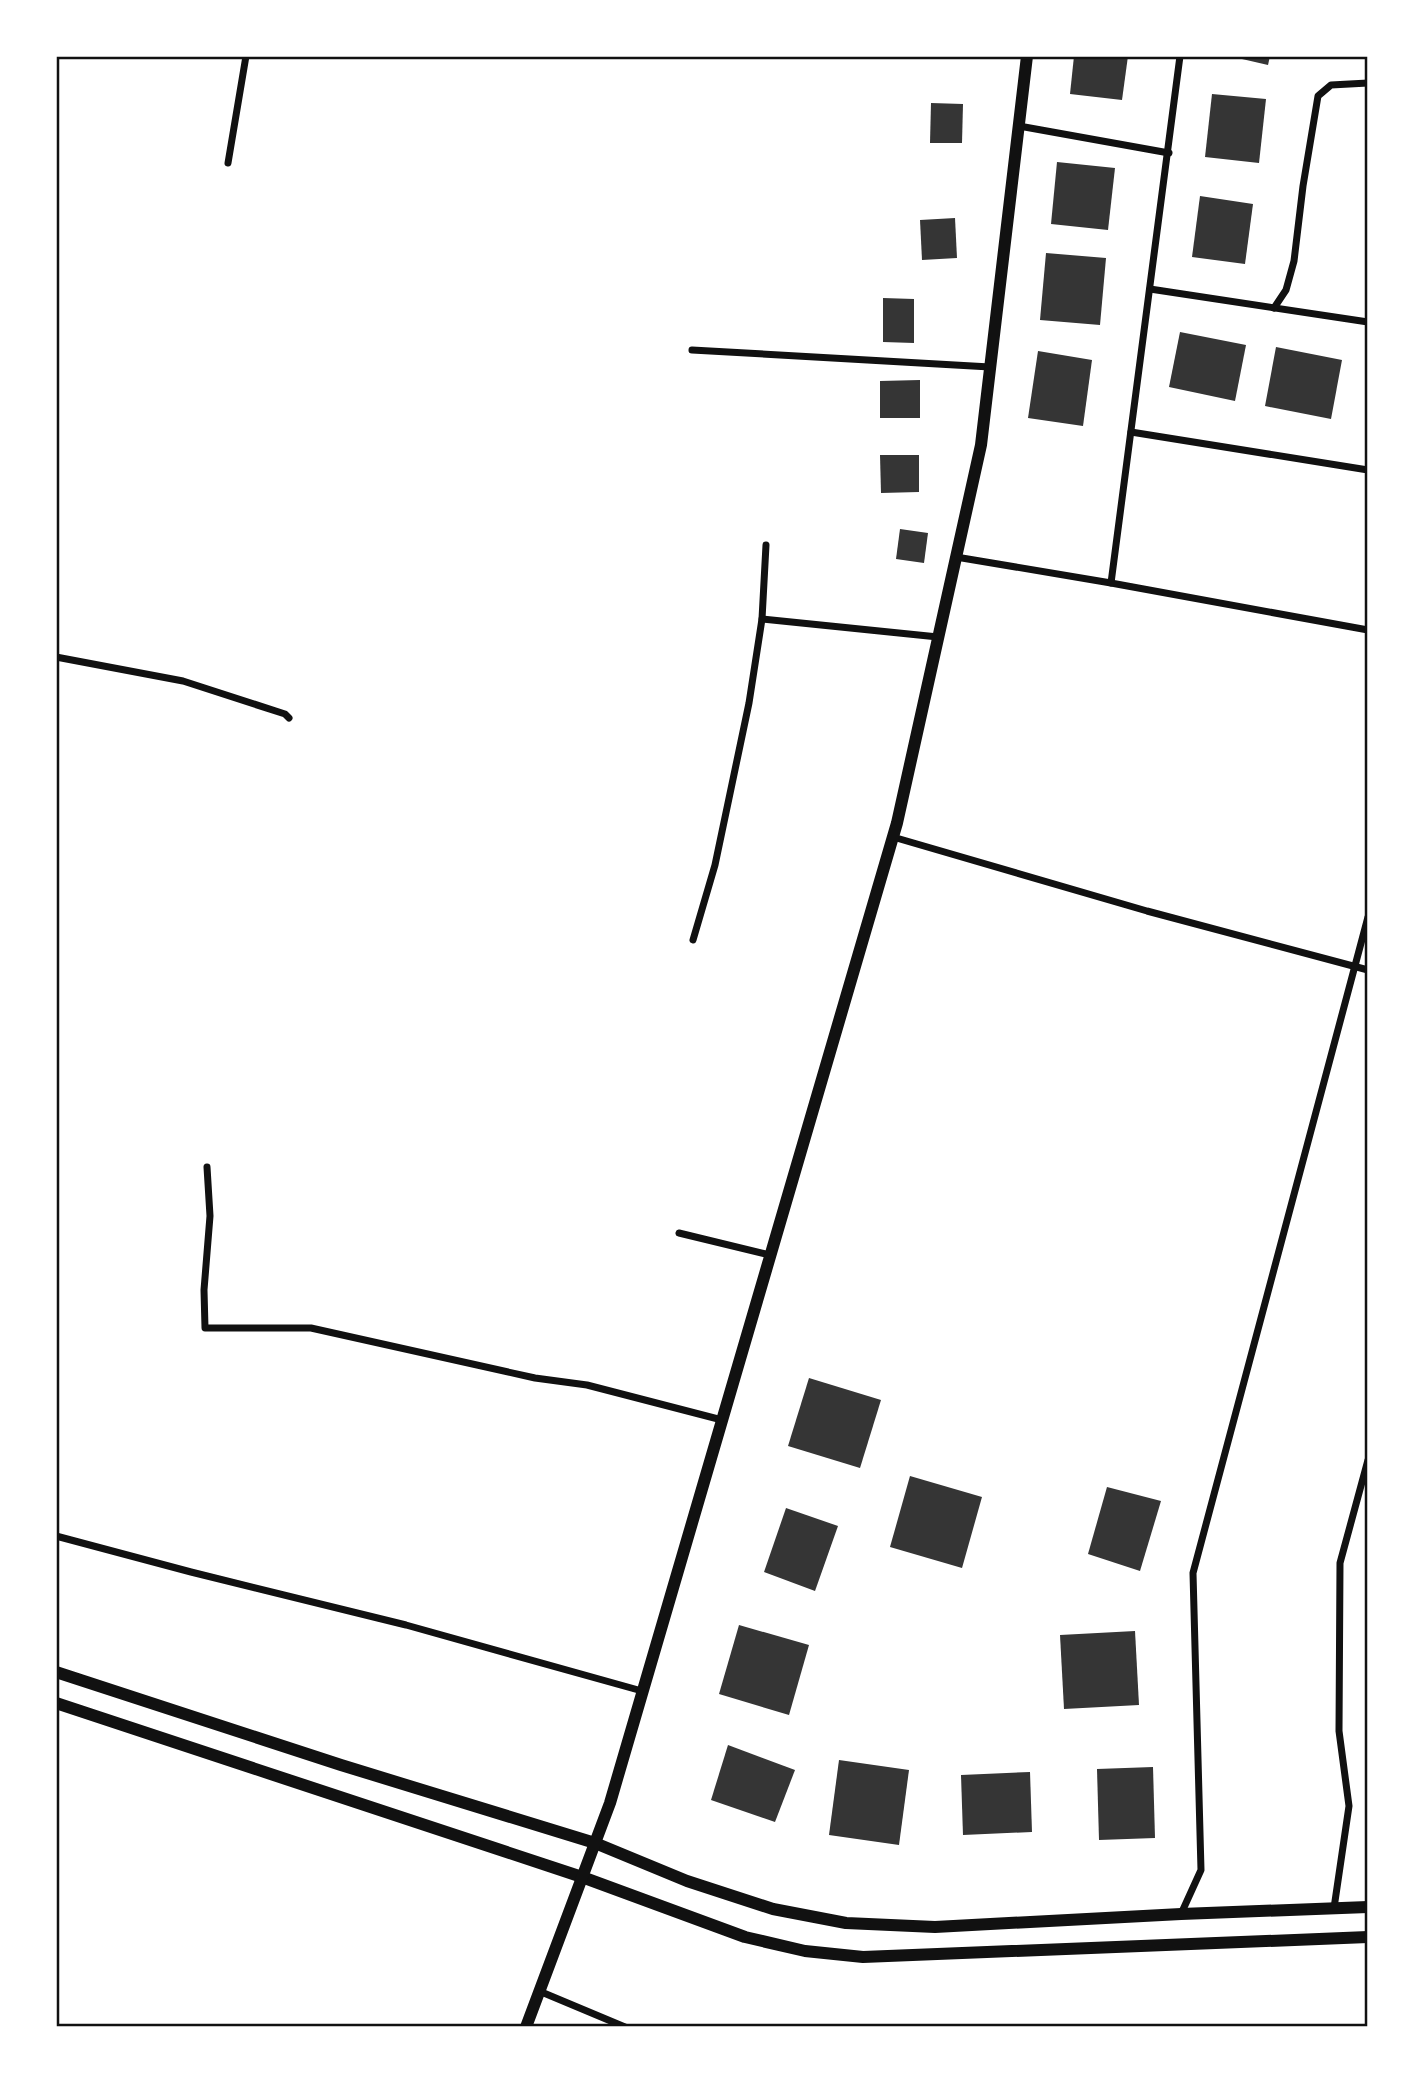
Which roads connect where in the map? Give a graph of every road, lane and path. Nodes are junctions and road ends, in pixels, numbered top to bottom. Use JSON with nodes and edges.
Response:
{"nodes":[{"id":1,"x":246,"y":56,"type":"edge"},
{"id":2,"x":1027,"y":56,"type":"edge"},
{"id":3,"x":1180,"y":56,"type":"edge"},
{"id":4,"x":1368,"y":83,"type":"edge"},
{"id":5,"x":1019,"y":126,"type":"junction"},
{"id":6,"x":1169,"y":153,"type":"junction"},
{"id":7,"x":228,"y":163,"type":"dead end"},
{"id":8,"x":1150,"y":289,"type":"junction"},
{"id":9,"x":1274,"y":308,"type":"junction"},
{"id":10,"x":1368,"y":322,"type":"edge"},
{"id":11,"x":692,"y":350,"type":"dead end"},
{"id":12,"x":990,"y":367,"type":"junction"},
{"id":13,"x":1131,"y":432,"type":"junction"},
{"id":14,"x":1368,"y":470,"type":"edge"},
{"id":15,"x":766,"y":545,"type":"dead end"},
{"id":16,"x":956,"y":557,"type":"junction"},
{"id":17,"x":1111,"y":583,"type":"junction"},
{"id":18,"x":762,"y":619,"type":"junction"},
{"id":19,"x":1368,"y":630,"type":"edge"},
{"id":20,"x":938,"y":637,"type":"junction"},
{"id":21,"x":56,"y":657,"type":"edge"},
{"id":22,"x":289,"y":718,"type":"dead end"},
{"id":23,"x":893,"y":837,"type":"junction"},
{"id":24,"x":1368,"y":917,"type":"edge"},
{"id":25,"x":693,"y":940,"type":"dead end"},
{"id":26,"x":1355,"y":967,"type":"junction"},
{"id":27,"x":1368,"y":970,"type":"edge"},
{"id":28,"x":207,"y":1167,"type":"dead end"},
{"id":29,"x":679,"y":1233,"type":"dead end"},
{"id":30,"x":771,"y":1255,"type":"junction"},
{"id":31,"x":722,"y":1420,"type":"junction"},
{"id":32,"x":1368,"y":1460,"type":"edge"},
{"id":33,"x":56,"y":1536,"type":"edge"},
{"id":34,"x":56,"y":1672,"type":"edge"},
{"id":35,"x":642,"y":1691,"type":"junction"},
{"id":36,"x":56,"y":1703,"type":"edge"},
{"id":37,"x":595,"y":1843,"type":"junction"},
{"id":38,"x":582,"y":1877,"type":"junction"},
{"id":39,"x":1368,"y":1907,"type":"edge"},
{"id":40,"x":1334,"y":1908,"type":"junction"},
{"id":41,"x":1181,"y":1914,"type":"junction"},
{"id":42,"x":1368,"y":1937,"type":"edge"},
{"id":43,"x":539,"y":1992,"type":"junction"},
{"id":44,"x":526,"y":2027,"type":"edge"},
{"id":45,"x":625,"y":2027,"type":"edge"}],
"edges":[{"from":1,"to":7,"type":"street"},
{"from":2,"to":5,"type":"street"},
{"from":3,"to":6,"type":"street"},
{"from":4,"to":9,"type":"street"},
{"from":5,"to":6,"type":"street"},
{"from":5,"to":12,"type":"street"},
{"from":6,"to":8,"type":"street"},
{"from":8,"to":9,"type":"street"},
{"from":8,"to":13,"type":"street"},
{"from":9,"to":10,"type":"street"},
{"from":11,"to":12,"type":"street"},
{"from":12,"to":16,"type":"street"},
{"from":13,"to":14,"type":"street"},
{"from":13,"to":17,"type":"street"},
{"from":15,"to":18,"type":"street"},
{"from":16,"to":17,"type":"street"},
{"from":16,"to":20,"type":"street"},
{"from":17,"to":19,"type":"street"},
{"from":18,"to":20,"type":"street"},
{"from":18,"to":25,"type":"street"},
{"from":20,"to":23,"type":"street"},
{"from":21,"to":22,"type":"street"},
{"from":23,"to":26,"type":"street"},
{"from":23,"to":30,"type":"street"},
{"from":24,"to":26,"type":"street"},
{"from":26,"to":27,"type":"street"},
{"from":26,"to":41,"type":"street"},
{"from":28,"to":31,"type":"street"},
{"from":29,"to":30,"type":"street"},
{"from":30,"to":31,"type":"street"},
{"from":31,"to":35,"type":"street"},
{"from":32,"to":40,"type":"street"},
{"from":33,"to":35,"type":"street"},
{"from":34,"to":37,"type":"street"},
{"from":35,"to":37,"type":"street"},
{"from":36,"to":38,"type":"street"},
{"from":37,"to":38,"type":"street"},
{"from":37,"to":41,"type":"street"},
{"from":38,"to":42,"type":"street"},
{"from":38,"to":43,"type":"street"},
{"from":39,"to":40,"type":"street"},
{"from":40,"to":41,"type":"street"},
{"from":43,"to":44,"type":"street"},
{"from":43,"to":45,"type":"street"}]}
